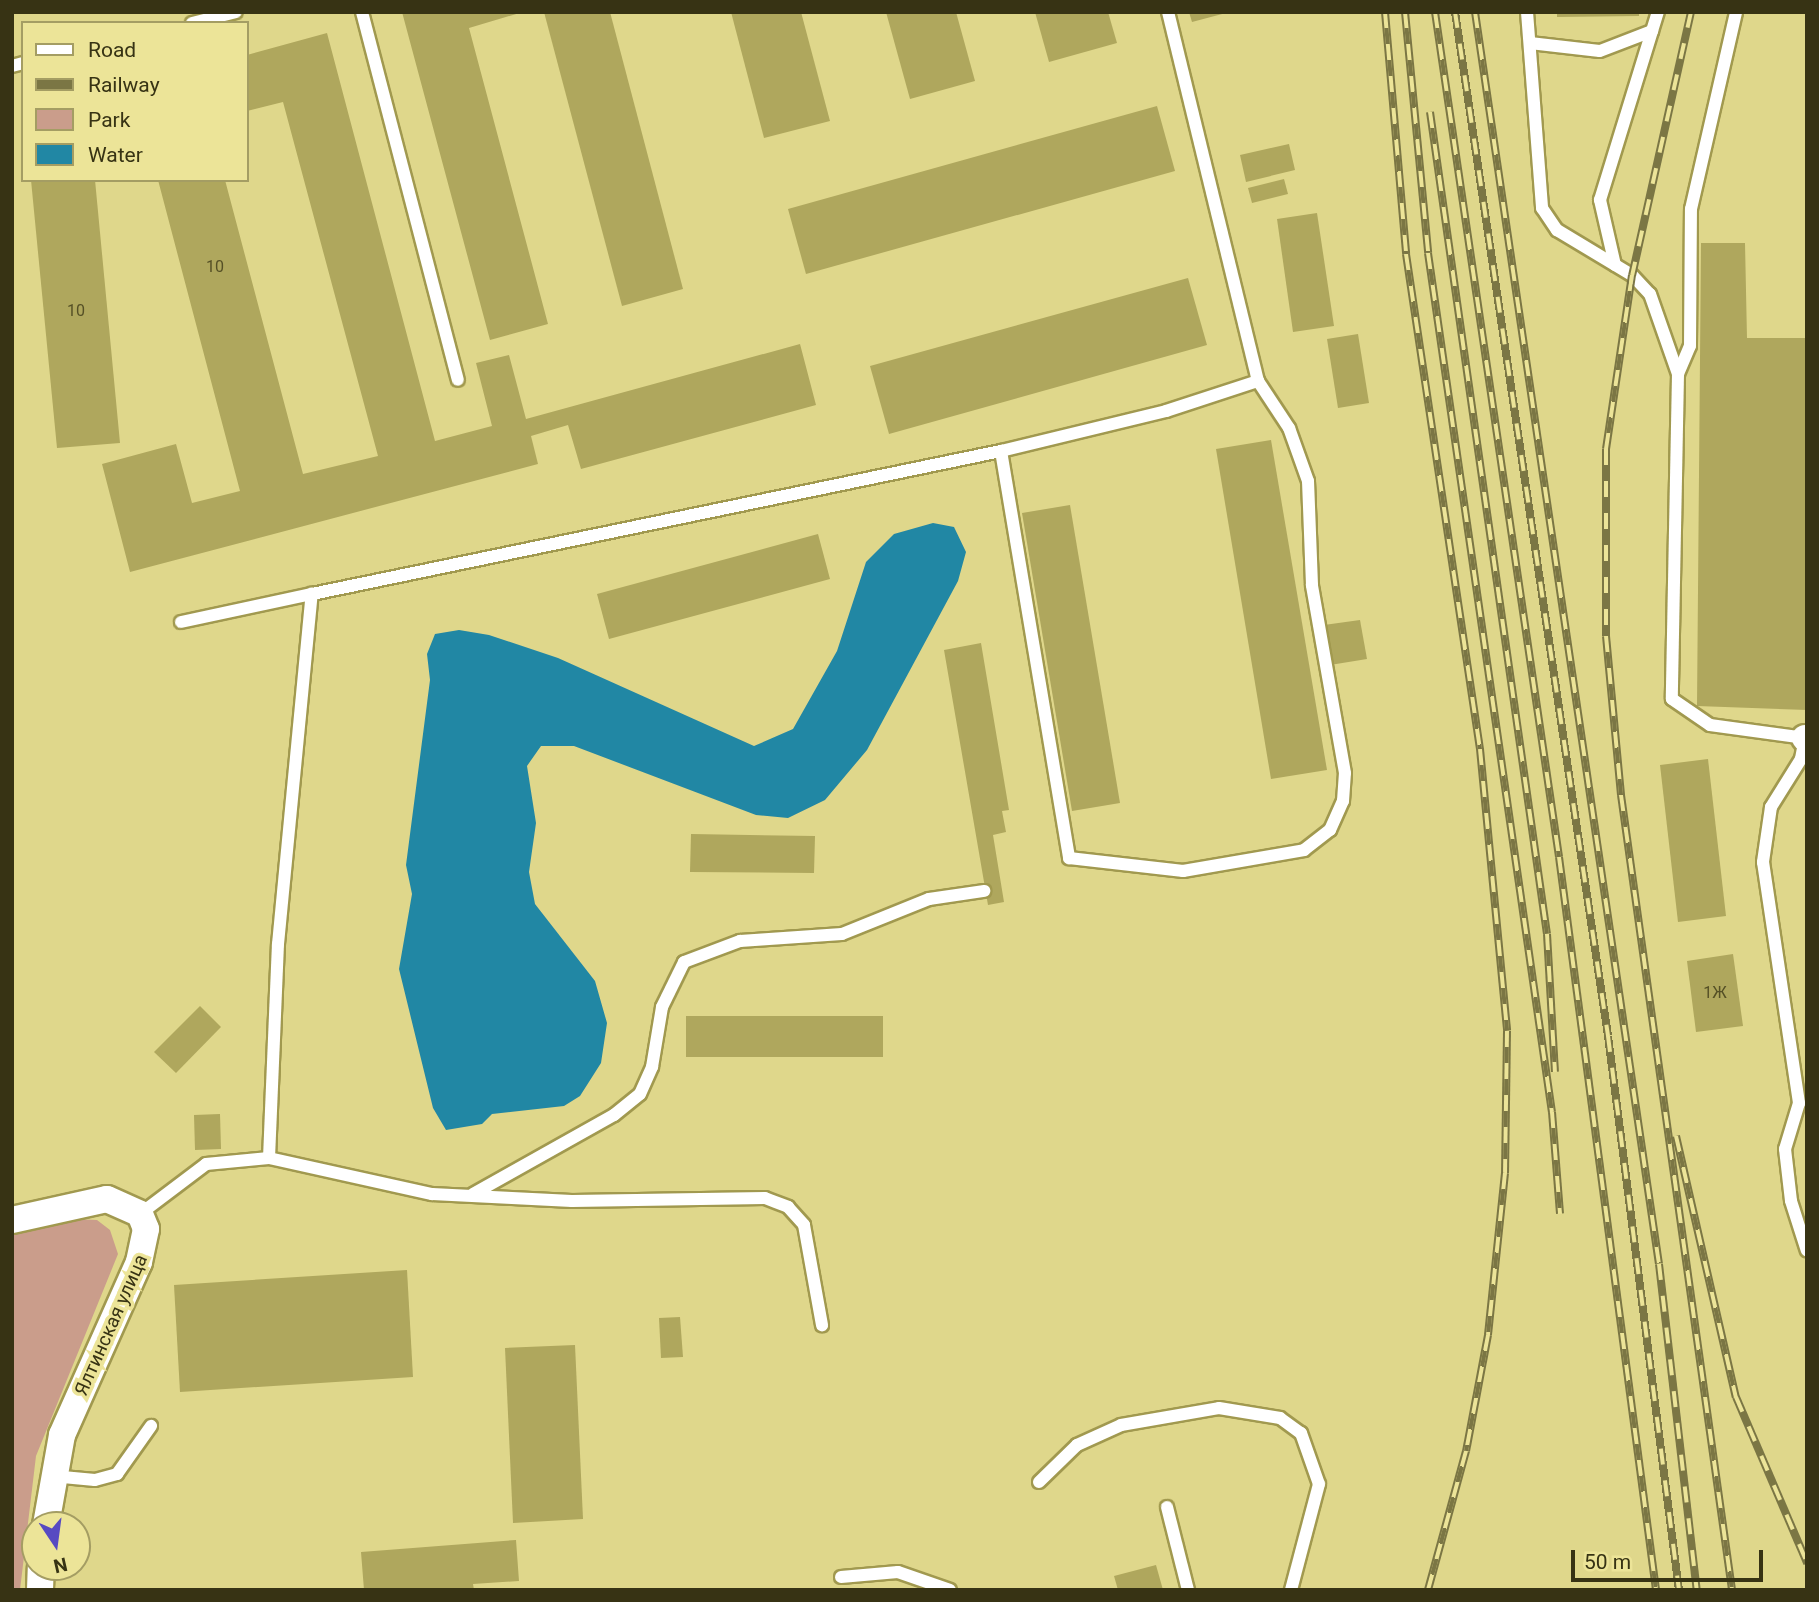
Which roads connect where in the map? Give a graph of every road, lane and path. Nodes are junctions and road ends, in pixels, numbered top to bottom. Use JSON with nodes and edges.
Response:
{"nodes":[{"id":1,"x":236,"y":12,"type":"edge"},
{"id":2,"x":362,"y":12,"type":"edge"},
{"id":3,"x":1168,"y":12,"type":"edge"},
{"id":4,"x":1527,"y":12,"type":"edge"},
{"id":5,"x":1658,"y":12,"type":"edge"},
{"id":6,"x":1736,"y":12,"type":"edge"},
{"id":7,"x":200,"y":21,"type":"edge"},
{"id":8,"x":1653,"y":31,"type":"junction"},
{"id":9,"x":1530,"y":43,"type":"junction"},
{"id":10,"x":1615,"y":265,"type":"junction"},
{"id":11,"x":1678,"y":374,"type":"junction"},
{"id":12,"x":458,"y":380,"type":"dead end"},
{"id":13,"x":1258,"y":381,"type":"junction"},
{"id":14,"x":1001,"y":451,"type":"junction"},
{"id":15,"x":312,"y":594,"type":"junction"},
{"id":16,"x":181,"y":622,"type":"dead end"},
{"id":17,"x":1806,"y":738,"type":"edge"},
{"id":18,"x":984,"y":891,"type":"dead end"},
{"id":19,"x":269,"y":1158,"type":"junction"},
{"id":20,"x":473,"y":1194,"type":"junction"},
{"id":21,"x":140,"y":1214,"type":"junction"},
{"id":22,"x":12,"y":1220,"type":"edge"},
{"id":23,"x":1807,"y":1251,"type":"edge"},
{"id":24,"x":822,"y":1325,"type":"dead end"},
{"id":25,"x":151,"y":1426,"type":"dead end"},
{"id":26,"x":52,"y":1476,"type":"junction"},
{"id":27,"x":1039,"y":1482,"type":"dead end"},
{"id":28,"x":1167,"y":1507,"type":"dead end"},
{"id":29,"x":48,"y":1511,"type":"edge"},
{"id":30,"x":841,"y":1577,"type":"dead end"},
{"id":31,"x":950,"y":1590,"type":"edge"},
{"id":32,"x":1188,"y":1590,"type":"edge"},
{"id":33,"x":1291,"y":1590,"type":"edge"}],
"edges":[{"from":1,"to":7,"type":"lane"},
{"from":2,"to":12,"type":"lane"},
{"from":3,"to":13,"type":"lane"},
{"from":4,"to":9,"type":"lane"},
{"from":5,"to":8,"type":"lane"},
{"from":6,"to":11,"type":"lane"},
{"from":8,"to":9,"type":"lane"},
{"from":8,"to":10,"type":"lane"},
{"from":9,"to":10,"type":"lane"},
{"from":10,"to":11,"type":"lane"},
{"from":11,"to":17,"type":"lane"},
{"from":13,"to":14,"type":"lane"},
{"from":13,"to":14,"type":"lane"},
{"from":14,"to":15,"type":"lane"},
{"from":15,"to":16,"type":"lane"},
{"from":15,"to":19,"type":"lane"},
{"from":17,"to":23,"type":"lane"},
{"from":18,"to":20,"type":"lane"},
{"from":19,"to":20,"type":"lane"},
{"from":19,"to":21,"type":"lane"},
{"from":20,"to":24,"type":"lane"},
{"from":21,"to":22,"type":"street"},
{"from":21,"to":26,"type":"street","name":"Ялтинская улица"},
{"from":25,"to":26,"type":"lane"},
{"from":26,"to":29,"type":"street","name":"Ялтинская улица"},
{"from":27,"to":33,"type":"lane"},
{"from":28,"to":32,"type":"lane"},
{"from":30,"to":31,"type":"lane"}]}
